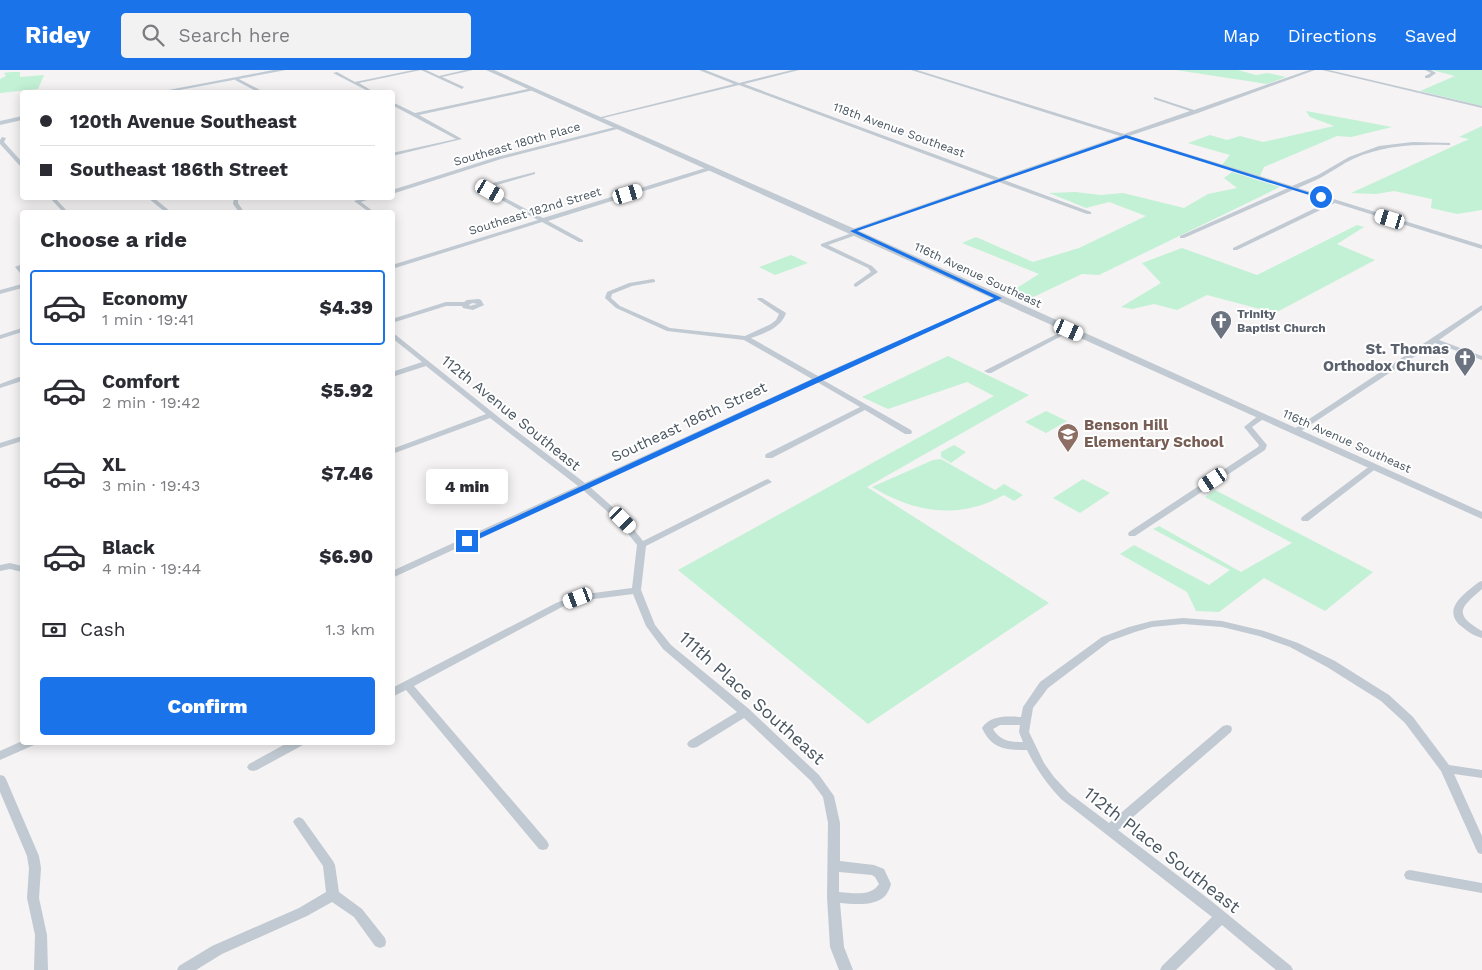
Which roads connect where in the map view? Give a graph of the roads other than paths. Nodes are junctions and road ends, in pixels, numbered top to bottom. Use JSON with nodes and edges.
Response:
{"nodes":[{"id":1,"x":283,"y":70,"type":"edge"},
{"id":2,"x":419,"y":70,"type":"edge"},
{"id":3,"x":423,"y":70,"type":"edge"},
{"id":4,"x":471,"y":70,"type":"edge"},
{"id":5,"x":489,"y":70,"type":"edge"},
{"id":6,"x":701,"y":70,"type":"edge"},
{"id":7,"x":797,"y":70,"type":"edge"},
{"id":8,"x":912,"y":70,"type":"edge"},
{"id":9,"x":1313,"y":70,"type":"edge"},
{"id":10,"x":1324,"y":70,"type":"edge"},
{"id":11,"x":1427,"y":70,"type":"edge"},
{"id":12,"x":335,"y":74,"type":"dead end"},
{"id":13,"x":438,"y":77,"type":"junction"},
{"id":14,"x":1427,"y":77,"type":"dead end"},
{"id":15,"x":237,"y":79,"type":"junction"},
{"id":16,"x":354,"y":83,"type":"junction"},
{"id":17,"x":739,"y":84,"type":"junction"},
{"id":18,"x":462,"y":88,"type":"dead end"},
{"id":19,"x":532,"y":89,"type":"junction"},
{"id":20,"x":173,"y":90,"type":"edge"},
{"id":21,"x":256,"y":90,"type":"edge"},
{"id":22,"x":368,"y":90,"type":"edge"},
{"id":23,"x":1156,"y":98,"type":"dead end"},
{"id":24,"x":395,"y":105,"type":"edge"},
{"id":25,"x":1482,"y":107,"type":"edge"},
{"id":26,"x":1196,"y":112,"type":"junction"},
{"id":27,"x":414,"y":115,"type":"junction"},
{"id":28,"x":20,"y":118,"type":"edge"},
{"id":29,"x":599,"y":118,"type":"junction"},
{"id":30,"x":2,"y":120,"type":"edge"},
{"id":31,"x":619,"y":127,"type":"junction"},
{"id":32,"x":1126,"y":136,"type":"junction"},
{"id":33,"x":4,"y":138,"type":"dead end"},
{"id":34,"x":1448,"y":144,"type":"dead end"},
{"id":35,"x":395,"y":154,"type":"edge"},
{"id":36,"x":20,"y":163,"type":"edge"},
{"id":37,"x":712,"y":168,"type":"junction"},
{"id":38,"x":533,"y":173,"type":"dead end"},
{"id":39,"x":1000,"y":180,"type":"junction"},
{"id":40,"x":1292,"y":188,"type":"junction"},
{"id":41,"x":395,"y":191,"type":"edge"},
{"id":42,"x":54,"y":200,"type":"edge"},
{"id":43,"x":153,"y":200,"type":"edge"},
{"id":44,"x":361,"y":200,"type":"edge"},
{"id":45,"x":1335,"y":201,"type":"junction"},
{"id":46,"x":64,"y":210,"type":"edge"},
{"id":47,"x":166,"y":210,"type":"edge"},
{"id":48,"x":369,"y":210,"type":"edge"},
{"id":49,"x":1089,"y":214,"type":"dead end"},
{"id":50,"x":542,"y":221,"type":"junction"},
{"id":51,"x":855,"y":232,"type":"junction"},
{"id":52,"x":1182,"y":237,"type":"dead end"},
{"id":53,"x":580,"y":241,"type":"dead end"},
{"id":54,"x":1482,"y":247,"type":"edge"},
{"id":55,"x":1235,"y":249,"type":"dead end"},
{"id":56,"x":395,"y":266,"type":"edge"},
{"id":57,"x":653,"y":281,"type":"dead end"},
{"id":58,"x":856,"y":285,"type":"dead end"},
{"id":59,"x":20,"y":287,"type":"edge"},
{"id":60,"x":0,"y":292,"type":"edge"},
{"id":61,"x":999,"y":298,"type":"junction"},
{"id":62,"x":760,"y":300,"type":"dead end"},
{"id":63,"x":465,"y":304,"type":"dead end"},
{"id":64,"x":1482,"y":306,"type":"edge"},
{"id":65,"x":395,"y":320,"type":"edge"},
{"id":66,"x":1069,"y":330,"type":"junction"},
{"id":67,"x":20,"y":331,"type":"edge"},
{"id":68,"x":0,"y":336,"type":"edge"},
{"id":69,"x":395,"y":337,"type":"edge"},
{"id":70,"x":746,"y":338,"type":"junction"},
{"id":71,"x":1434,"y":340,"type":"junction"},
{"id":72,"x":1482,"y":358,"type":"edge"},
{"id":73,"x":426,"y":363,"type":"junction"},
{"id":74,"x":988,"y":371,"type":"dead end"},
{"id":75,"x":395,"y":374,"type":"edge"},
{"id":76,"x":818,"y":379,"type":"junction"},
{"id":77,"x":20,"y":380,"type":"edge"},
{"id":78,"x":0,"y":386,"type":"edge"},
{"id":79,"x":866,"y":407,"type":"junction"},
{"id":80,"x":490,"y":415,"type":"junction"},
{"id":81,"x":1262,"y":416,"type":"junction"},
{"id":82,"x":1295,"y":431,"type":"junction"},
{"id":83,"x":908,"y":432,"type":"dead end"},
{"id":84,"x":20,"y":440,"type":"edge"},
{"id":85,"x":0,"y":446,"type":"edge"},
{"id":86,"x":395,"y":451,"type":"edge"},
{"id":87,"x":768,"y":456,"type":"dead end"},
{"id":88,"x":1374,"y":467,"type":"junction"},
{"id":89,"x":768,"y":482,"type":"dead end"},
{"id":90,"x":583,"y":488,"type":"junction"},
{"id":91,"x":1482,"y":516,"type":"edge"},
{"id":92,"x":1305,"y":519,"type":"dead end"},
{"id":93,"x":1132,"y":534,"type":"dead end"},
{"id":94,"x":642,"y":545,"type":"junction"},
{"id":95,"x":0,"y":568,"type":"edge"},
{"id":96,"x":20,"y":568,"type":"edge"},
{"id":97,"x":395,"y":574,"type":"edge"},
{"id":98,"x":1482,"y":584,"type":"edge"},
{"id":99,"x":636,"y":590,"type":"junction"},
{"id":100,"x":1482,"y":635,"type":"edge"},
{"id":101,"x":408,"y":685,"type":"junction"},
{"id":102,"x":395,"y":692,"type":"edge"},
{"id":103,"x":745,"y":712,"type":"junction"},
{"id":104,"x":1025,"y":726,"type":"junction"},
{"id":105,"x":1226,"y":729,"type":"dead end"},
{"id":106,"x":693,"y":744,"type":"dead end"},
{"id":107,"x":24,"y":745,"type":"edge"},
{"id":108,"x":293,"y":745,"type":"edge"},
{"id":109,"x":1029,"y":746,"type":"junction"},
{"id":110,"x":0,"y":756,"type":"edge"},
{"id":111,"x":253,"y":767,"type":"dead end"},
{"id":112,"x":1446,"y":769,"type":"junction"},
{"id":113,"x":1482,"y":774,"type":"edge"},
{"id":114,"x":0,"y":779,"type":"edge"},
{"id":115,"x":300,"y":822,"type":"dead end"},
{"id":116,"x":1111,"y":829,"type":"junction"},
{"id":117,"x":543,"y":844,"type":"dead end"},
{"id":118,"x":1482,"y":849,"type":"edge"},
{"id":119,"x":833,"y":866,"type":"junction"},
{"id":120,"x":1410,"y":875,"type":"dead end"},
{"id":121,"x":1482,"y":888,"type":"edge"},
{"id":122,"x":333,"y":895,"type":"junction"},
{"id":123,"x":833,"y":897,"type":"junction"},
{"id":124,"x":1221,"y":917,"type":"junction"},
{"id":125,"x":380,"y":942,"type":"dead end"},
{"id":126,"x":42,"y":970,"type":"edge"},
{"id":127,"x":184,"y":970,"type":"edge"},
{"id":128,"x":846,"y":970,"type":"edge"},
{"id":129,"x":1168,"y":970,"type":"edge"},
{"id":130,"x":1286,"y":970,"type":"edge"}],
"edges":[{"from":1,"to":15,"type":"main road"},
{"from":2,"to":16,"type":"street"},
{"from":3,"to":13,"type":"street"},
{"from":4,"to":13,"type":"street"},
{"from":5,"to":19,"type":"street","name":"116th Avenue Southeast"},
{"from":6,"to":17,"type":"street","name":"118th Avenue Southeast"},
{"from":7,"to":17,"type":"street"},
{"from":8,"to":32,"type":"street"},
{"from":9,"to":26,"type":"street"},
{"from":10,"to":25,"type":"street"},
{"from":11,"to":14,"type":"street"},
{"from":12,"to":16,"type":"street"},
{"from":13,"to":18,"type":"street"},
{"from":15,"to":20,"type":"main road"},
{"from":15,"to":21,"type":"street"},
{"from":16,"to":22,"type":"street"},
{"from":17,"to":29,"type":"street"},
{"from":17,"to":39,"type":"street","name":"118th Avenue Southeast"},
{"from":19,"to":27,"type":"street"},
{"from":19,"to":29,"type":"street","name":"116th Avenue Southeast"},
{"from":23,"to":26,"type":"street"},
{"from":24,"to":27,"type":"street"},
{"from":26,"to":32,"type":"street"},
{"from":27,"to":35,"type":"street"},
{"from":28,"to":30,"type":"main road"},
{"from":29,"to":31,"type":"street","name":"116th Avenue Southeast"},
{"from":31,"to":37,"type":"street","name":"116th Avenue Southeast"},
{"from":31,"to":41,"type":"street","name":"Southeast 180th Place"},
{"from":32,"to":39,"type":"street"},
{"from":32,"to":40,"type":"street"},
{"from":33,"to":36,"type":"street"},
{"from":34,"to":40,"type":"street"},
{"from":37,"to":50,"type":"street","name":"Southeast 182nd Street"},
{"from":37,"to":51,"type":"street","name":"116th Avenue Southeast"},
{"from":38,"to":50,"type":"street"},
{"from":39,"to":49,"type":"street","name":"118th Avenue Southeast"},
{"from":39,"to":51,"type":"street"},
{"from":40,"to":45,"type":"street"},
{"from":40,"to":52,"type":"street"},
{"from":42,"to":46,"type":"street"},
{"from":43,"to":47,"type":"street"},
{"from":44,"to":48,"type":"street"},
{"from":45,"to":54,"type":"street"},
{"from":45,"to":55,"type":"street"},
{"from":50,"to":53,"type":"street"},
{"from":50,"to":56,"type":"street","name":"Southeast 182nd Street"},
{"from":51,"to":58,"type":"street"},
{"from":51,"to":61,"type":"street","name":"116th Avenue Southeast"},
{"from":57,"to":70,"type":"street"},
{"from":59,"to":60,"type":"street"},
{"from":61,"to":66,"type":"street","name":"116th Avenue Southeast"},
{"from":61,"to":76,"type":"street","name":"Southeast 186th Street"},
{"from":62,"to":70,"type":"street"},
{"from":63,"to":65,"type":"street"},
{"from":64,"to":71,"type":"street"},
{"from":66,"to":74,"type":"street"},
{"from":66,"to":81,"type":"street","name":"116th Avenue Southeast"},
{"from":67,"to":68,"type":"street"},
{"from":69,"to":73,"type":"street","name":"112th Avenue Southeast"},
{"from":70,"to":76,"type":"street"},
{"from":71,"to":72,"type":"street"},
{"from":71,"to":82,"type":"street"},
{"from":73,"to":75,"type":"street"},
{"from":73,"to":80,"type":"street","name":"112th Avenue Southeast"},
{"from":76,"to":79,"type":"street"},
{"from":76,"to":90,"type":"street","name":"Southeast 186th Street"},
{"from":77,"to":78,"type":"street"},
{"from":79,"to":83,"type":"street"},
{"from":79,"to":87,"type":"street"},
{"from":80,"to":86,"type":"street"},
{"from":80,"to":90,"type":"street","name":"112th Avenue Southeast"},
{"from":81,"to":82,"type":"street","name":"116th Avenue Southeast"},
{"from":81,"to":93,"type":"street"},
{"from":82,"to":88,"type":"street","name":"116th Avenue Southeast"},
{"from":84,"to":85,"type":"street"},
{"from":88,"to":91,"type":"street","name":"116th Avenue Southeast"},
{"from":88,"to":92,"type":"street"},
{"from":89,"to":94,"type":"street"},
{"from":90,"to":94,"type":"street","name":"112th Avenue Southeast"},
{"from":90,"to":97,"type":"street","name":"Southeast 186th Street"},
{"from":94,"to":99,"type":"street"},
{"from":95,"to":96,"type":"street"},
{"from":98,"to":100,"type":"street"},
{"from":99,"to":101,"type":"street"},
{"from":99,"to":103,"type":"street","name":"111th Place Southeast"},
{"from":101,"to":102,"type":"street"},
{"from":101,"to":117,"type":"street"},
{"from":103,"to":106,"type":"street"},
{"from":103,"to":119,"type":"street","name":"111th Place Southeast"},
{"from":104,"to":109,"type":"street","name":"112th Place Southeast"},
{"from":104,"to":109,"type":"street"},
{"from":104,"to":112,"type":"street"},
{"from":105,"to":116,"type":"street"},
{"from":107,"to":110,"type":"street"},
{"from":108,"to":111,"type":"street"},
{"from":109,"to":116,"type":"street","name":"112th Place Southeast"},
{"from":112,"to":113,"type":"street"},
{"from":112,"to":118,"type":"street"},
{"from":114,"to":126,"type":"street"},
{"from":115,"to":122,"type":"street"},
{"from":116,"to":124,"type":"street","name":"112th Place Southeast"},
{"from":119,"to":123,"type":"street","name":"111th Place Southeast"},
{"from":119,"to":123,"type":"street"},
{"from":120,"to":121,"type":"street"},
{"from":122,"to":125,"type":"street"},
{"from":122,"to":127,"type":"street"},
{"from":123,"to":128,"type":"street","name":"111th Place Southeast"},
{"from":124,"to":129,"type":"street"},
{"from":124,"to":130,"type":"street","name":"112th Place Southeast"}]}
